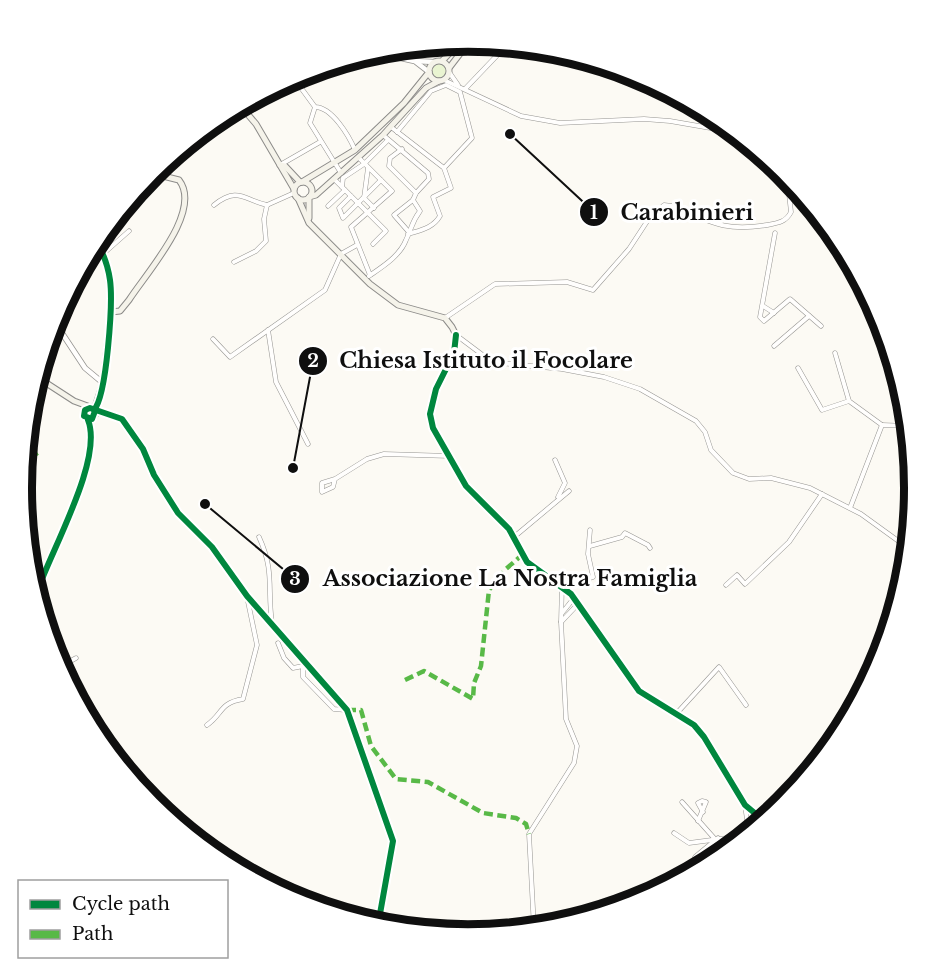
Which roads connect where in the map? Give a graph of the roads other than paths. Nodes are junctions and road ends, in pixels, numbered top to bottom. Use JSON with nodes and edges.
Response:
{"nodes":[{"id":1,"x":462,"y":52,"type":"edge"},
{"id":2,"x":450,"y":53,"type":"edge"},
{"id":3,"x":499,"y":53,"type":"edge"},
{"id":4,"x":399,"y":58,"type":"edge"},
{"id":5,"x":414,"y":61,"type":"junction"},
{"id":6,"x":442,"y":61,"type":"junction"},
{"id":7,"x":435,"y":62,"type":"junction"},
{"id":8,"x":449,"y":70,"type":"junction"},
{"id":9,"x":429,"y":72,"type":"junction"},
{"id":10,"x":441,"y":81,"type":"junction"},
{"id":11,"x":459,"y":85,"type":"junction"},
{"id":12,"x":299,"y":86,"type":"edge"},
{"id":13,"x":465,"y":89,"type":"junction"},
{"id":14,"x":417,"y":98,"type":"junction"},
{"id":15,"x":421,"y":103,"type":"junction"},
{"id":16,"x":315,"y":107,"type":"junction"},
{"id":17,"x":252,"y":109,"type":"edge"},
{"id":18,"x":245,"y":113,"type":"edge"},
{"id":19,"x":256,"y":124,"type":"junction"},
{"id":20,"x":391,"y":126,"type":"junction"},
{"id":21,"x":715,"y":129,"type":"edge"},
{"id":22,"x":397,"y":132,"type":"junction"},
{"id":23,"x":385,"y":138,"type":"junction"},
{"id":24,"x":320,"y":142,"type":"junction"},
{"id":25,"x":402,"y":149,"type":"junction"},
{"id":26,"x":356,"y":150,"type":"junction"},
{"id":27,"x":359,"y":158,"type":"junction"},
{"id":28,"x":335,"y":162,"type":"junction"},
{"id":29,"x":280,"y":165,"type":"junction"},
{"id":30,"x":366,"y":166,"type":"junction"},
{"id":31,"x":444,"y":168,"type":"junction"},
{"id":32,"x":341,"y":172,"type":"junction"},
{"id":33,"x":163,"y":176,"type":"edge"},
{"id":34,"x":334,"y":178,"type":"junction"},
{"id":35,"x":381,"y":180,"type":"junction"},
{"id":36,"x":301,"y":182,"type":"junction"},
{"id":37,"x":343,"y":188,"type":"junction"},
{"id":38,"x":295,"y":193,"type":"junction"},
{"id":39,"x":416,"y":193,"type":"junction"},
{"id":40,"x":789,"y":194,"type":"edge"},
{"id":41,"x":351,"y":196,"type":"junction"},
{"id":42,"x":309,"y":197,"type":"junction"},
{"id":43,"x":364,"y":198,"type":"junction"},
{"id":44,"x":142,"y":199,"type":"dead end"},
{"id":45,"x":413,"y":200,"type":"junction"},
{"id":46,"x":139,"y":202,"type":"edge"},
{"id":47,"x":358,"y":203,"type":"junction"},
{"id":48,"x":214,"y":205,"type":"dead end"},
{"id":49,"x":267,"y":205,"type":"junction"},
{"id":50,"x":328,"y":206,"type":"dead end"},
{"id":51,"x":374,"y":208,"type":"junction"},
{"id":52,"x":368,"y":213,"type":"junction"},
{"id":53,"x":314,"y":228,"type":"junction"},
{"id":54,"x":129,"y":231,"type":"dead end"},
{"id":55,"x":409,"y":232,"type":"junction"},
{"id":56,"x":775,"y":233,"type":"dead end"},
{"id":57,"x":357,"y":244,"type":"junction"},
{"id":58,"x":373,"y":244,"type":"dead end"},
{"id":59,"x":103,"y":254,"type":"joint"},
{"id":60,"x":341,"y":254,"type":"junction"},
{"id":61,"x":234,"y":262,"type":"dead end"},
{"id":62,"x":367,"y":277,"type":"junction"},
{"id":63,"x":763,"y":306,"type":"junction"},
{"id":64,"x":111,"y":312,"type":"junction"},
{"id":65,"x":774,"y":313,"type":"junction"},
{"id":66,"x":809,"y":316,"type":"junction"},
{"id":67,"x":445,"y":318,"type":"junction"},
{"id":68,"x":820,"y":326,"type":"dead end"},
{"id":69,"x":268,"y":330,"type":"junction"},
{"id":70,"x":61,"y":332,"type":"edge"},
{"id":71,"x":456,"y":335,"type":"junction"},
{"id":72,"x":213,"y":339,"type":"dead end"},
{"id":73,"x":774,"y":346,"type":"dead end"},
{"id":74,"x":835,"y":353,"type":"dead end"},
{"id":75,"x":798,"y":368,"type":"dead end"},
{"id":76,"x":45,"y":381,"type":"edge"},
{"id":77,"x":103,"y":384,"type":"junction"},
{"id":78,"x":849,"y":401,"type":"junction"},
{"id":79,"x":91,"y":412,"type":"junction"},
{"id":80,"x":882,"y":425,"type":"junction"},
{"id":81,"x":899,"y":426,"type":"edge"},
{"id":82,"x":308,"y":444,"type":"dead end"},
{"id":83,"x":450,"y":456,"type":"junction"},
{"id":84,"x":555,"y":460,"type":"dead end"},
{"id":85,"x":334,"y":478,"type":"dead end"},
{"id":86,"x":569,"y":491,"type":"dead end"},
{"id":87,"x":822,"y":494,"type":"junction"},
{"id":88,"x":558,"y":498,"type":"junction"},
{"id":89,"x":850,"y":508,"type":"junction"},
{"id":90,"x":590,"y":530,"type":"dead end"},
{"id":91,"x":259,"y":537,"type":"dead end"},
{"id":92,"x":514,"y":537,"type":"junction"},
{"id":93,"x":900,"y":543,"type":"edge"},
{"id":94,"x":591,"y":546,"type":"junction"},
{"id":95,"x":650,"y":548,"type":"dead end"},
{"id":96,"x":42,"y":581,"type":"edge"},
{"id":97,"x":726,"y":585,"type":"dead end"},
{"id":98,"x":562,"y":586,"type":"junction"},
{"id":99,"x":247,"y":596,"type":"junction"},
{"id":100,"x":577,"y":601,"type":"junction"},
{"id":101,"x":573,"y":611,"type":"junction"},
{"id":102,"x":562,"y":614,"type":"junction"},
{"id":103,"x":587,"y":614,"type":"junction"},
{"id":104,"x":561,"y":622,"type":"junction"},
{"id":105,"x":272,"y":624,"type":"junction"},
{"id":106,"x":279,"y":643,"type":"dead end"},
{"id":107,"x":76,"y":658,"type":"dead end"},
{"id":108,"x":68,"y":662,"type":"edge"},
{"id":109,"x":746,"y":705,"type":"dead end"},
{"id":110,"x":347,"y":710,"type":"junction"},
{"id":111,"x":677,"y":713,"type":"junction"},
{"id":112,"x":207,"y":725,"type":"dead end"},
{"id":113,"x":682,"y":802,"type":"dead end"},
{"id":114,"x":745,"y":805,"type":"junction"},
{"id":115,"x":703,"y":812,"type":"dead end"},
{"id":116,"x":756,"y":815,"type":"edge"},
{"id":117,"x":698,"y":820,"type":"junction"},
{"id":118,"x":747,"y":823,"type":"edge"},
{"id":119,"x":674,"y":833,"type":"dead end"},
{"id":120,"x":728,"y":837,"type":"edge"},
{"id":121,"x":716,"y":838,"type":"junction"},
{"id":122,"x":695,"y":857,"type":"dead end"},
{"id":123,"x":380,"y":915,"type":"edge"},
{"id":124,"x":534,"y":919,"type":"edge"}],
"edges":[{"from":1,"to":8,"type":"main road"},
{"from":2,"to":6,"type":"main road"},
{"from":3,"to":13,"type":"street"},
{"from":4,"to":5,"type":"street"},
{"from":5,"to":7,"type":"street"},
{"from":5,"to":9,"type":"street"},
{"from":6,"to":7,"type":"main road"},
{"from":6,"to":8,"type":"main road"},
{"from":7,"to":9,"type":"main road"},
{"from":8,"to":10,"type":"main road"},
{"from":8,"to":11,"type":"street"},
{"from":9,"to":10,"type":"main road"},
{"from":9,"to":26,"type":"main road"},
{"from":10,"to":11,"type":"street"},
{"from":10,"to":14,"type":"main road"},
{"from":11,"to":13,"type":"street"},
{"from":12,"to":16,"type":"street"},
{"from":13,"to":21,"type":"street"},
{"from":14,"to":15,"type":"street"},
{"from":14,"to":20,"type":"main road"},
{"from":15,"to":22,"type":"street"},
{"from":15,"to":31,"type":"street"},
{"from":16,"to":24,"type":"street"},
{"from":16,"to":26,"type":"street"},
{"from":17,"to":19,"type":"main road"},
{"from":18,"to":19,"type":"main road"},
{"from":19,"to":29,"type":"main road"},
{"from":20,"to":22,"type":"street"},
{"from":20,"to":23,"type":"main road"},
{"from":22,"to":31,"type":"street"},
{"from":23,"to":25,"type":"street"},
{"from":23,"to":27,"type":"main road"},
{"from":23,"to":30,"type":"street"},
{"from":24,"to":28,"type":"street"},
{"from":24,"to":29,"type":"street"},
{"from":25,"to":39,"type":"street"},
{"from":25,"to":39,"type":"street"},
{"from":26,"to":28,"type":"main road"},
{"from":27,"to":30,"type":"street"},
{"from":27,"to":32,"type":"main road"},
{"from":28,"to":32,"type":"street"},
{"from":28,"to":36,"type":"main road"},
{"from":29,"to":36,"type":"main road"},
{"from":29,"to":38,"type":"main road"},
{"from":30,"to":35,"type":"street"},
{"from":30,"to":37,"type":"street"},
{"from":30,"to":43,"type":"street"},
{"from":31,"to":55,"type":"street"},
{"from":32,"to":34,"type":"main road"},
{"from":33,"to":64,"type":"main road"},
{"from":34,"to":37,"type":"street"},
{"from":34,"to":42,"type":"main road"},
{"from":35,"to":43,"type":"street"},
{"from":35,"to":51,"type":"street"},
{"from":36,"to":38,"type":"main road"},
{"from":36,"to":42,"type":"main road"},
{"from":37,"to":41,"type":"street"},
{"from":37,"to":50,"type":"street"},
{"from":38,"to":42,"type":"main road"},
{"from":38,"to":49,"type":"street"},
{"from":38,"to":53,"type":"main road"},
{"from":39,"to":45,"type":"street"},
{"from":40,"to":67,"type":"street"},
{"from":41,"to":47,"type":"street"},
{"from":41,"to":47,"type":"street"},
{"from":42,"to":53,"type":"main road"},
{"from":43,"to":47,"type":"street"},
{"from":43,"to":51,"type":"street"},
{"from":44,"to":46,"type":"street"},
{"from":45,"to":55,"type":"street"},
{"from":45,"to":55,"type":"street"},
{"from":47,"to":52,"type":"street"},
{"from":48,"to":49,"type":"street"},
{"from":49,"to":61,"type":"street"},
{"from":51,"to":52,"type":"street"},
{"from":52,"to":57,"type":"street"},
{"from":52,"to":58,"type":"street"},
{"from":53,"to":60,"type":"main road"},
{"from":54,"to":59,"type":"street"},
{"from":55,"to":62,"type":"street"},
{"from":56,"to":63,"type":"street"},
{"from":57,"to":60,"type":"street"},
{"from":57,"to":62,"type":"street"},
{"from":59,"to":64,"type":"street"},
{"from":60,"to":62,"type":"main road"},
{"from":60,"to":69,"type":"street"},
{"from":62,"to":67,"type":"main road"},
{"from":63,"to":65,"type":"street"},
{"from":63,"to":65,"type":"street"},
{"from":64,"to":77,"type":"main road"},
{"from":65,"to":66,"type":"street"},
{"from":66,"to":68,"type":"street"},
{"from":66,"to":73,"type":"street"},
{"from":67,"to":71,"type":"main road"},
{"from":69,"to":72,"type":"street"},
{"from":69,"to":82,"type":"street"},
{"from":70,"to":77,"type":"street"},
{"from":71,"to":83,"type":"main road"},
{"from":71,"to":87,"type":"street"},
{"from":74,"to":78,"type":"street"},
{"from":75,"to":78,"type":"street"},
{"from":76,"to":79,"type":"main road"},
{"from":77,"to":79,"type":"main road"},
{"from":78,"to":80,"type":"street"},
{"from":79,"to":96,"type":"main road"},
{"from":79,"to":99,"type":"street"},
{"from":80,"to":81,"type":"street"},
{"from":80,"to":89,"type":"street"},
{"from":83,"to":85,"type":"street"},
{"from":83,"to":92,"type":"main road"},
{"from":84,"to":88,"type":"street"},
{"from":86,"to":88,"type":"street"},
{"from":87,"to":89,"type":"street"},
{"from":87,"to":97,"type":"street"},
{"from":88,"to":92,"type":"street"},
{"from":89,"to":93,"type":"street"},
{"from":90,"to":94,"type":"street"},
{"from":91,"to":105,"type":"street"},
{"from":92,"to":98,"type":"main road"},
{"from":94,"to":95,"type":"street"},
{"from":94,"to":98,"type":"street"},
{"from":98,"to":100,"type":"main road"},
{"from":98,"to":102,"type":"street"},
{"from":99,"to":105,"type":"street"},
{"from":99,"to":112,"type":"street"},
{"from":100,"to":101,"type":"street"},
{"from":100,"to":102,"type":"street"},
{"from":100,"to":103,"type":"main road"},
{"from":101,"to":103,"type":"street"},
{"from":101,"to":104,"type":"street"},
{"from":102,"to":104,"type":"street"},
{"from":103,"to":111,"type":"main road"},
{"from":104,"to":124,"type":"street"},
{"from":105,"to":110,"type":"street"},
{"from":106,"to":110,"type":"street"},
{"from":107,"to":108,"type":"street"},
{"from":109,"to":111,"type":"street"},
{"from":110,"to":123,"type":"street"},
{"from":111,"to":114,"type":"main road"},
{"from":113,"to":117,"type":"street"},
{"from":114,"to":116,"type":"main road"},
{"from":114,"to":118,"type":"street"},
{"from":115,"to":117,"type":"street"},
{"from":117,"to":121,"type":"street"},
{"from":119,"to":121,"type":"street"},
{"from":120,"to":121,"type":"street"},
{"from":121,"to":122,"type":"street"}]}
